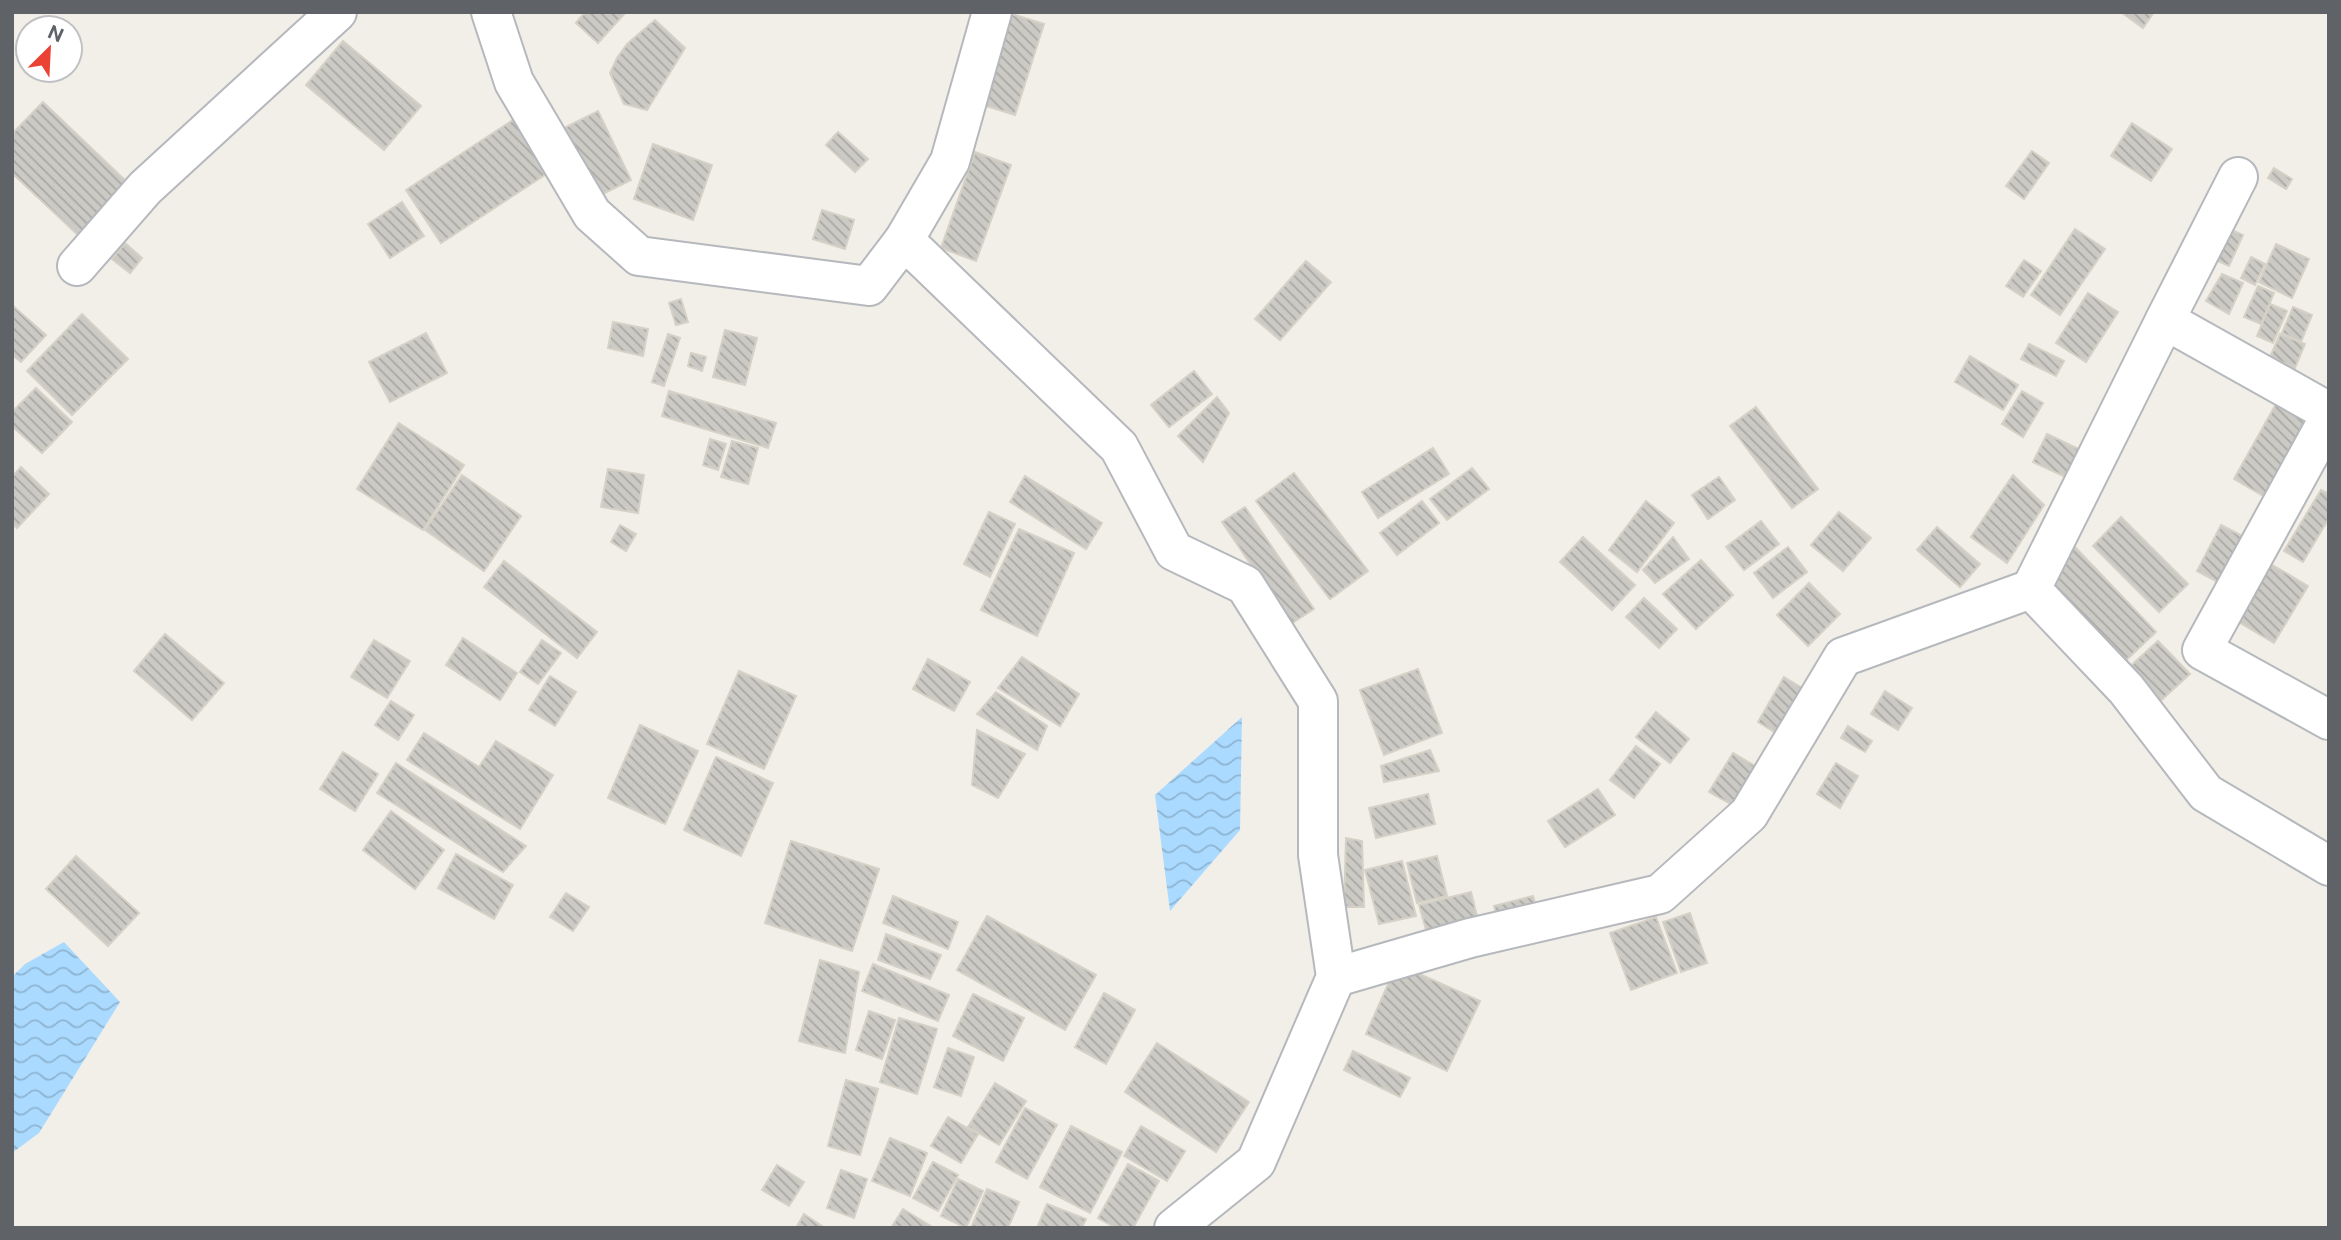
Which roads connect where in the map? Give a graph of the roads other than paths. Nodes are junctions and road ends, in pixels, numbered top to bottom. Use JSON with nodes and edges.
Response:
{"nodes":[{"id":1,"x":337,"y":12,"type":"edge"},
{"id":2,"x":491,"y":12,"type":"edge"},
{"id":3,"x":992,"y":12,"type":"edge"},
{"id":4,"x":2238,"y":177,"type":"dead end"},
{"id":5,"x":904,"y":240,"type":"junction"},
{"id":6,"x":77,"y":266,"type":"dead end"},
{"id":7,"x":2165,"y":320,"type":"junction"},
{"id":8,"x":2329,"y":412,"type":"edge"},
{"id":9,"x":2329,"y":418,"type":"edge"},
{"id":10,"x":2031,"y":589,"type":"junction"},
{"id":11,"x":2329,"y":720,"type":"edge"},
{"id":12,"x":2329,"y":866,"type":"edge"},
{"id":13,"x":1336,"y":978,"type":"junction"},
{"id":14,"x":1174,"y":1228,"type":"edge"}],
"edges":[{"from":1,"to":6,"type":"street"},
{"from":2,"to":5,"type":"street"},
{"from":3,"to":5,"type":"street"},
{"from":4,"to":7,"type":"street"},
{"from":5,"to":13,"type":"street"},
{"from":7,"to":8,"type":"street"},
{"from":7,"to":10,"type":"street"},
{"from":9,"to":11,"type":"street"},
{"from":10,"to":12,"type":"street"},
{"from":10,"to":13,"type":"street"},
{"from":13,"to":14,"type":"street"}]}
